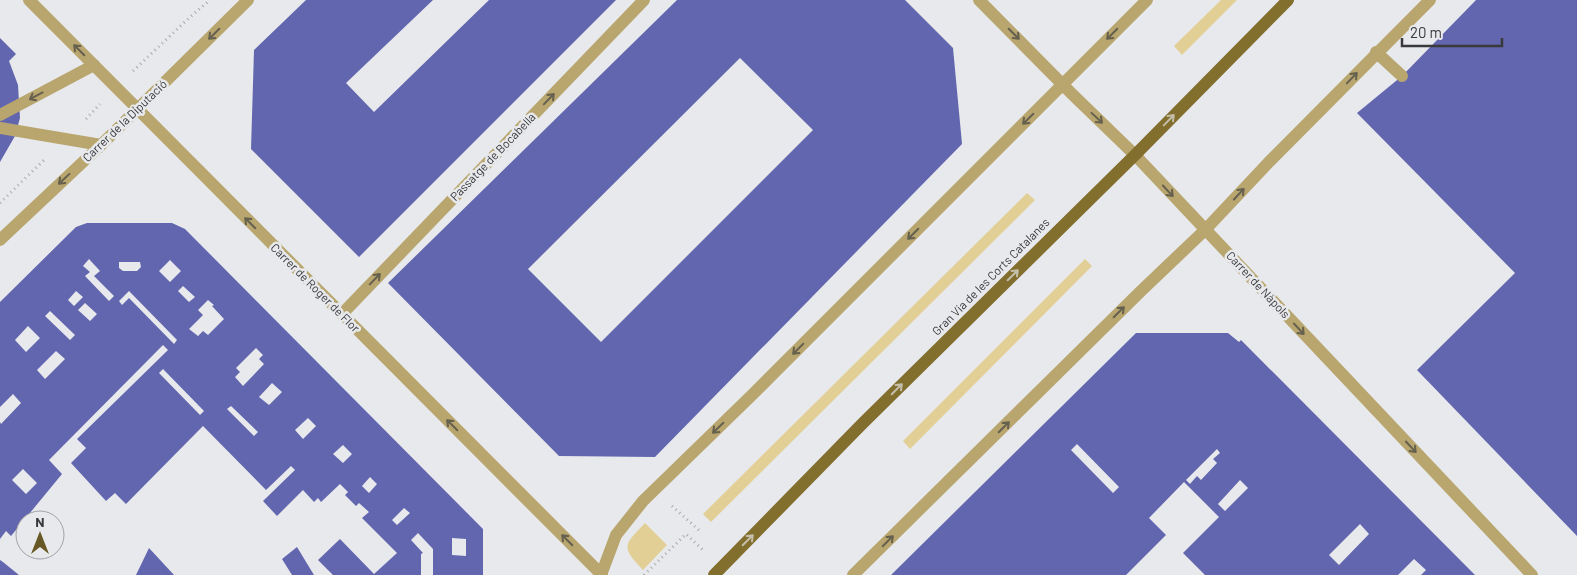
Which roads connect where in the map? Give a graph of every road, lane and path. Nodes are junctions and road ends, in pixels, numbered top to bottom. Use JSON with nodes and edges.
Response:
{"nodes":[{"id":1,"x":29,"y":0,"type":"edge"},
{"id":2,"x":248,"y":0,"type":"edge"},
{"id":3,"x":644,"y":0,"type":"edge"},
{"id":4,"x":980,"y":0,"type":"edge"},
{"id":5,"x":1147,"y":0,"type":"edge"},
{"id":6,"x":1288,"y":0,"type":"edge"},
{"id":7,"x":1430,"y":0,"type":"edge"},
{"id":8,"x":1376,"y":52,"type":"junction"},
{"id":9,"x":94,"y":65,"type":"junction"},
{"id":10,"x":1402,"y":76,"type":"dead end"},
{"id":11,"x":1062,"y":84,"type":"junction"},
{"id":12,"x":138,"y":109,"type":"junction"},
{"id":13,"x":0,"y":115,"type":"edge"},
{"id":14,"x":0,"y":128,"type":"edge"},
{"id":15,"x":101,"y":145,"type":"junction"},
{"id":16,"x":1135,"y":155,"type":"junction"},
{"id":17,"x":1205,"y":230,"type":"junction"},
{"id":18,"x":0,"y":240,"type":"edge"},
{"id":19,"x":342,"y":314,"type":"junction"},
{"id":20,"x":667,"y":502,"type":"dead end"},
{"id":21,"x":702,"y":532,"type":"dead end"},
{"id":22,"x":693,"y":541,"type":"dead end"},
{"id":23,"x":601,"y":575,"type":"edge"},
{"id":24,"x":644,"y":575,"type":"edge"},
{"id":25,"x":714,"y":575,"type":"edge"},
{"id":26,"x":853,"y":575,"type":"edge"},
{"id":27,"x":1532,"y":575,"type":"edge"}],
"edges":[{"from":9,"to":1,"type":"street","name":"Carrer de Roger de Flor","one_way":true},
{"from":2,"to":12,"type":"street","name":"Carrer de la Diputació","one_way":true},
{"from":19,"to":3,"type":"street","name":"Passatge de Bocabella","one_way":true},
{"from":4,"to":11,"type":"street","name":"Carrer de Nàpols","one_way":true},
{"from":5,"to":11,"type":"street","one_way":true},
{"from":16,"to":6,"type":"main road","name":"Gran Via de les Corts Catalanes","one_way":true},
{"from":7,"to":8,"type":"street"},
{"from":8,"to":10,"type":"street"},
{"from":17,"to":8,"type":"street","one_way":true},
{"from":9,"to":12,"type":"street","name":"Carrer de Roger de Flor"},
{"from":9,"to":13,"type":"street","one_way":true},
{"from":11,"to":16,"type":"street","name":"Carrer de Nàpols","one_way":true},
{"from":11,"to":23,"type":"street","one_way":true},
{"from":12,"to":15,"type":"street","name":"Carrer de la Diputació"},
{"from":19,"to":12,"type":"street","name":"Carrer de Roger de Flor","one_way":true},
{"from":14,"to":15,"type":"street"},
{"from":15,"to":18,"type":"street","name":"Carrer de la Diputació","one_way":true},
{"from":16,"to":17,"type":"street","name":"Carrer de Nàpols","one_way":true},
{"from":25,"to":16,"type":"main road","name":"Gran Via de les Corts Catalanes","one_way":true},
{"from":26,"to":17,"type":"street","one_way":true},
{"from":17,"to":27,"type":"street","name":"Carrer de Nàpols","one_way":true},
{"from":23,"to":19,"type":"street","name":"Carrer de Roger de Flor","one_way":true},
{"from":20,"to":21,"type":"path"},
{"from":22,"to":24,"type":"path"}]}
